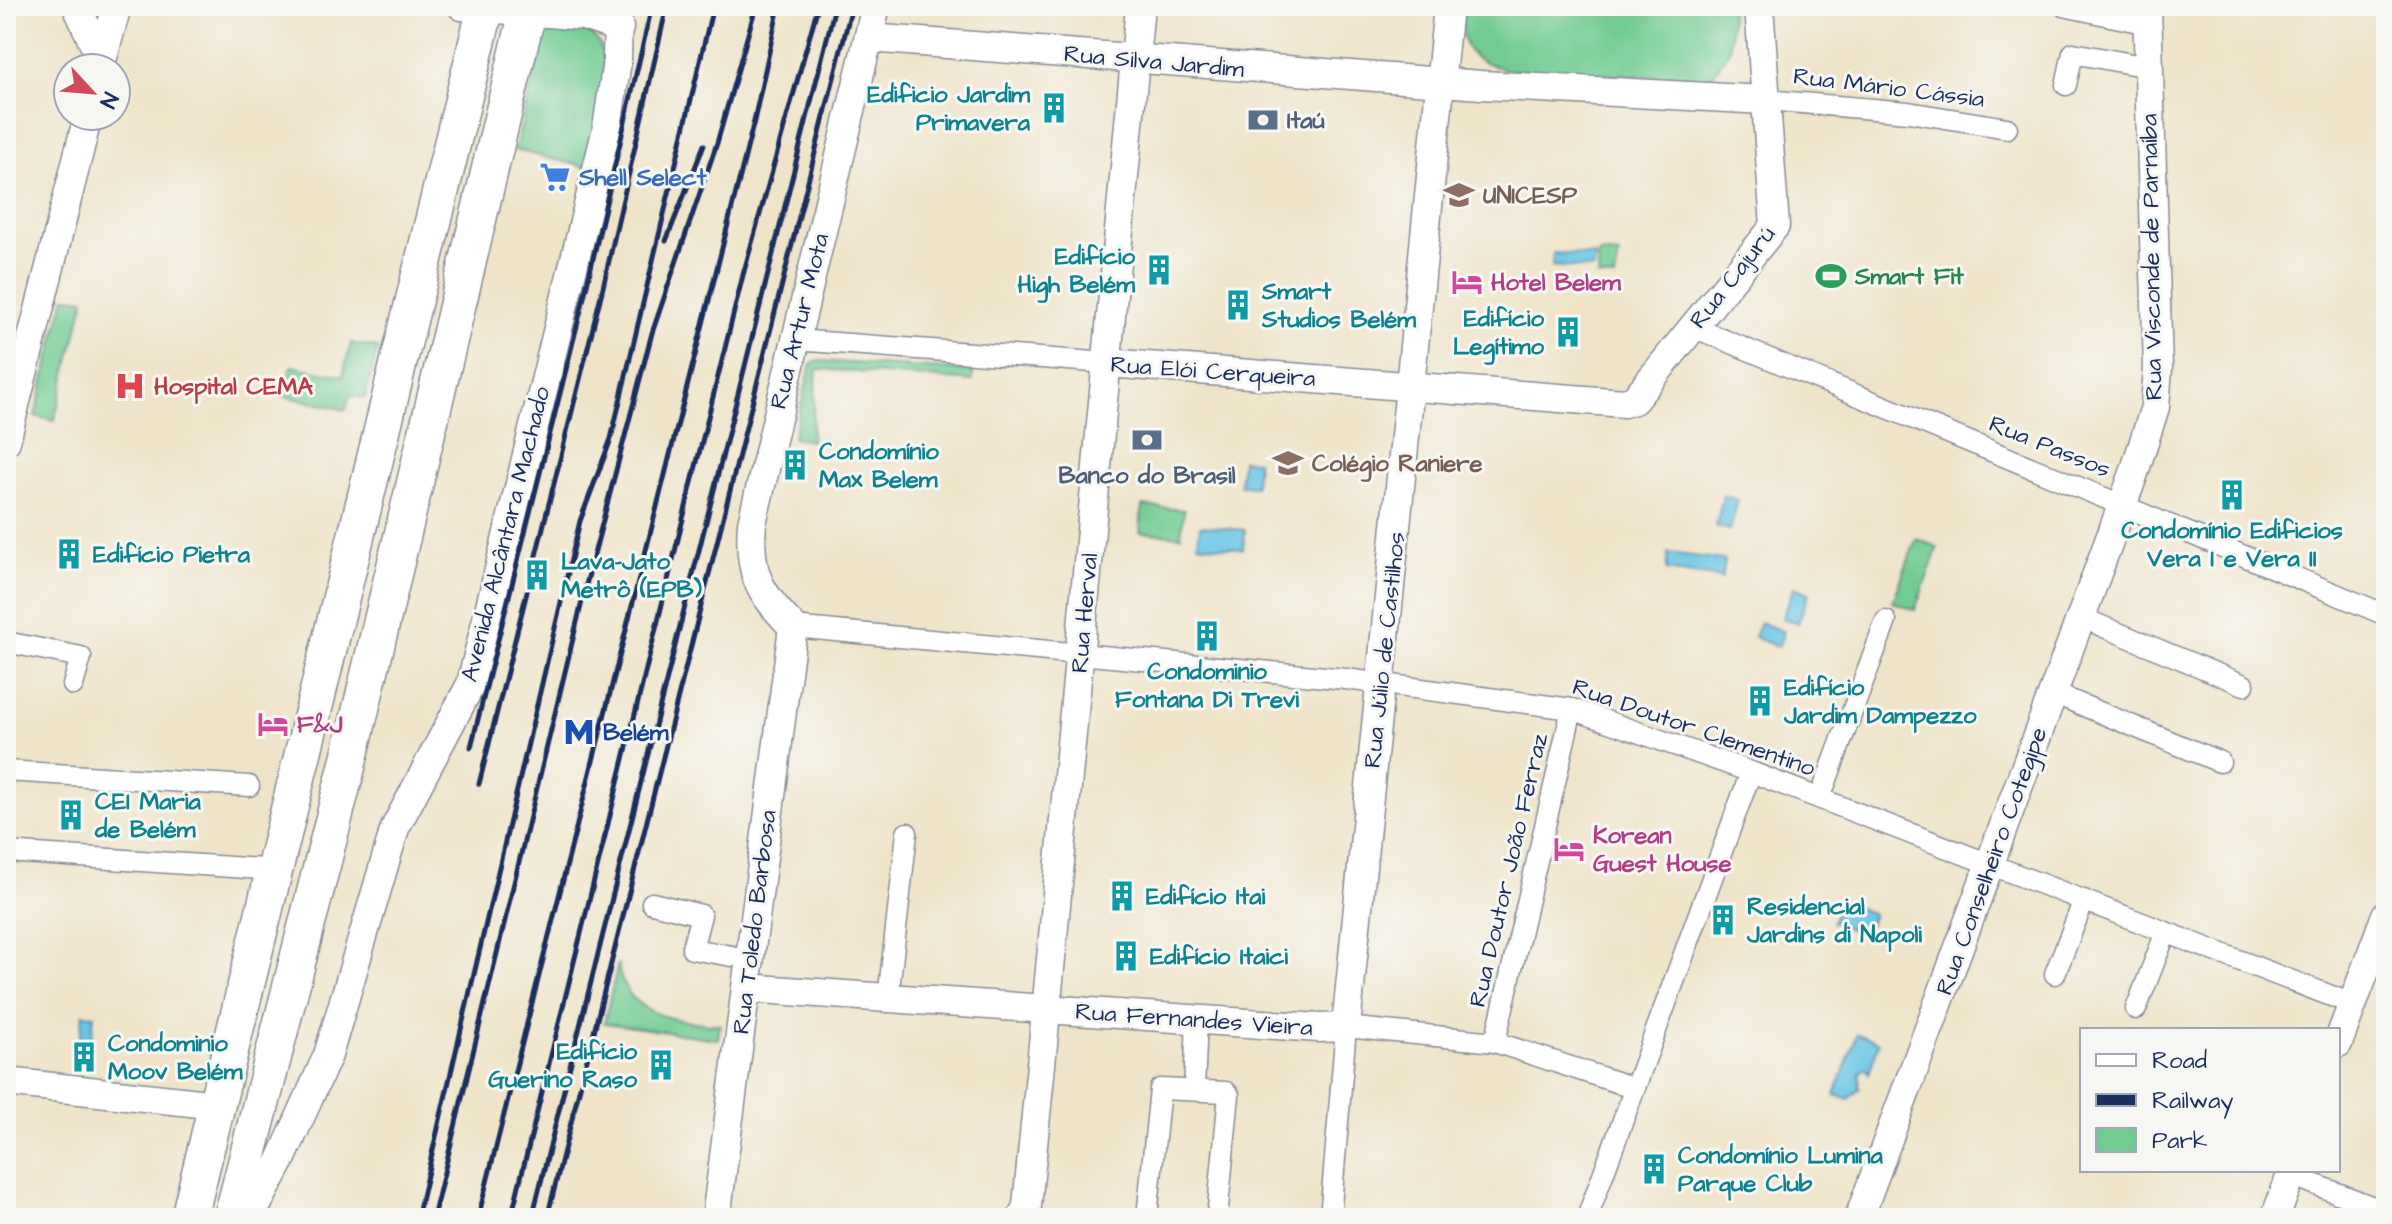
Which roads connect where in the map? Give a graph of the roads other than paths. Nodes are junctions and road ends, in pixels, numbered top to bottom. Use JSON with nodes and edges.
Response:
{"nodes":[{"id":1,"x":77,"y":6,"type":"edge"},
{"id":2,"x":117,"y":6,"type":"edge"},
{"id":3,"x":876,"y":6,"type":"edge"},
{"id":4,"x":1140,"y":6,"type":"edge"},
{"id":5,"x":1448,"y":6,"type":"edge"},
{"id":6,"x":1759,"y":6,"type":"edge"},
{"id":7,"x":2064,"y":6,"type":"edge"},
{"id":8,"x":478,"y":7,"type":"edge"},
{"id":9,"x":529,"y":8,"type":"edge"},
{"id":10,"x":2147,"y":15,"type":"edge"},
{"id":11,"x":618,"y":17,"type":"edge"},
{"id":12,"x":869,"y":38,"type":"junction"},
{"id":13,"x":96,"y":52,"type":"edge"},
{"id":14,"x":105,"y":52,"type":"edge"},
{"id":15,"x":1136,"y":59,"type":"junction"},
{"id":16,"x":2148,"y":67,"type":"junction"},
{"id":17,"x":1440,"y":82,"type":"junction"},
{"id":18,"x":2066,"y":85,"type":"dead end"},
{"id":19,"x":1765,"y":100,"type":"junction"},
{"id":20,"x":2007,"y":128,"type":"dead end"},
{"id":21,"x":84,"y":132,"type":"edge"},
{"id":22,"x":1693,"y":327,"type":"junction"},
{"id":23,"x":795,"y":340,"type":"junction"},
{"id":24,"x":1108,"y":363,"type":"junction"},
{"id":25,"x":1410,"y":385,"type":"junction"},
{"id":26,"x":1631,"y":402,"type":"joint"},
{"id":27,"x":6,"y":441,"type":"edge"},
{"id":28,"x":2122,"y":504,"type":"junction"},
{"id":29,"x":2386,"y":615,"type":"edge"},
{"id":30,"x":2080,"y":617,"type":"junction"},
{"id":31,"x":1886,"y":621,"type":"dead end"},
{"id":32,"x":793,"y":627,"type":"junction"},
{"id":33,"x":6,"y":642,"type":"edge"},
{"id":34,"x":1081,"y":654,"type":"junction"},
{"id":35,"x":1380,"y":683,"type":"junction"},
{"id":36,"x":73,"y":685,"type":"dead end"},
{"id":37,"x":2244,"y":685,"type":"dead end"},
{"id":38,"x":2053,"y":693,"type":"junction"},
{"id":39,"x":1572,"y":709,"type":"junction"},
{"id":40,"x":2220,"y":762,"type":"dead end"},
{"id":41,"x":6,"y":771,"type":"edge"},
{"id":42,"x":1751,"y":772,"type":"junction"},
{"id":43,"x":249,"y":786,"type":"dead end"},
{"id":44,"x":1820,"y":798,"type":"junction"},
{"id":45,"x":907,"y":833,"type":"dead end"},
{"id":46,"x":6,"y":852,"type":"edge"},
{"id":47,"x":1990,"y":863,"type":"junction"},
{"id":48,"x":277,"y":870,"type":"junction"},
{"id":49,"x":2084,"y":900,"type":"junction"},
{"id":50,"x":652,"y":903,"type":"dead end"},
{"id":51,"x":2386,"y":915,"type":"edge"},
{"id":52,"x":2166,"y":932,"type":"junction"},
{"id":53,"x":732,"y":956,"type":"dead end"},
{"id":54,"x":2055,"y":974,"type":"dead end"},
{"id":55,"x":746,"y":988,"type":"junction"},
{"id":56,"x":888,"y":998,"type":"junction"},
{"id":57,"x":2352,"y":1004,"type":"junction"},
{"id":58,"x":1046,"y":1009,"type":"junction"},
{"id":59,"x":2136,"y":1009,"type":"dead end"},
{"id":60,"x":1197,"y":1019,"type":"junction"},
{"id":61,"x":1346,"y":1027,"type":"junction"},
{"id":62,"x":2340,"y":1037,"type":"edge"},
{"id":63,"x":1495,"y":1042,"type":"junction"},
{"id":64,"x":6,"y":1082,"type":"edge"},
{"id":65,"x":1634,"y":1088,"type":"junction"},
{"id":66,"x":1194,"y":1090,"type":"junction"},
{"id":67,"x":218,"y":1105,"type":"junction"},
{"id":68,"x":2292,"y":1173,"type":"edge"},
{"id":69,"x":1148,"y":1207,"type":"dead end"},
{"id":70,"x":2386,"y":1212,"type":"edge"},
{"id":71,"x":189,"y":1218,"type":"edge"},
{"id":72,"x":232,"y":1218,"type":"edge"},
{"id":73,"x":250,"y":1218,"type":"edge"},
{"id":74,"x":716,"y":1218,"type":"edge"},
{"id":75,"x":1022,"y":1218,"type":"edge"},
{"id":76,"x":1217,"y":1218,"type":"edge"},
{"id":77,"x":1330,"y":1218,"type":"edge"},
{"id":78,"x":1587,"y":1218,"type":"edge"},
{"id":79,"x":1859,"y":1218,"type":"edge"},
{"id":80,"x":2275,"y":1218,"type":"edge"}],
"edges":[{"from":1,"to":13,"type":"street"},
{"from":2,"to":14,"type":"street"},
{"from":3,"to":12,"type":"street","name":"Rua Artur Mota"},
{"from":4,"to":15,"type":"street","name":"Rua Herval"},
{"from":5,"to":17,"type":"street","name":"Rua Júlio de Castilhos"},
{"from":6,"to":19,"type":"street","name":"Rua Cajurú"},
{"from":7,"to":10,"type":"street"},
{"from":8,"to":9,"type":"street"},
{"from":8,"to":48,"type":"highway"},
{"from":9,"to":11,"type":"street"},
{"from":9,"to":72,"type":"highway"},
{"from":10,"to":16,"type":"street","name":"Rua Visconde de Parnaíba"},
{"from":11,"to":73,"type":"street","name":"Avenida Alcântara Machado"},
{"from":12,"to":15,"type":"street","name":"Rua Silva Jardim"},
{"from":12,"to":23,"type":"street","name":"Rua Artur Mota"},
{"from":15,"to":17,"type":"street","name":"Rua Silva Jardim"},
{"from":15,"to":24,"type":"street","name":"Rua Herval"},
{"from":16,"to":18,"type":"street"},
{"from":16,"to":28,"type":"street","name":"Rua Visconde de Parnaíba"},
{"from":17,"to":19,"type":"street","name":"Rua Silva Jardim"},
{"from":17,"to":25,"type":"street","name":"Rua Júlio de Castilhos"},
{"from":19,"to":20,"type":"street","name":"Rua Mário Cássia"},
{"from":19,"to":22,"type":"street","name":"Rua Cajurú"},
{"from":21,"to":27,"type":"street"},
{"from":22,"to":26,"type":"street","name":"Rua Cajurú"},
{"from":22,"to":28,"type":"street","name":"Rua Passos"},
{"from":23,"to":24,"type":"street","name":"Rua Elói Cerqueira"},
{"from":23,"to":32,"type":"street","name":"Rua Artur Mota"},
{"from":24,"to":25,"type":"street","name":"Rua Elói Cerqueira"},
{"from":24,"to":34,"type":"street","name":"Rua Herval"},
{"from":25,"to":26,"type":"street","name":"Rua Elói Cerqueira"},
{"from":25,"to":35,"type":"street","name":"Rua Júlio de Castilhos"},
{"from":28,"to":29,"type":"street","name":"Rua Passos"},
{"from":28,"to":30,"type":"street","name":"Rua Conselheiro Cotegipe"},
{"from":30,"to":37,"type":"street"},
{"from":30,"to":38,"type":"street","name":"Rua Conselheiro Cotegipe"},
{"from":31,"to":44,"type":"street"},
{"from":32,"to":34,"type":"street","name":"Rua Doutor Clementino"},
{"from":32,"to":55,"type":"street","name":"Rua Toledo Barbosa"},
{"from":33,"to":36,"type":"street"},
{"from":34,"to":35,"type":"street","name":"Rua Doutor Clementino"},
{"from":34,"to":58,"type":"street","name":"Rua Herval"},
{"from":35,"to":39,"type":"street","name":"Rua Doutor Clementino"},
{"from":35,"to":61,"type":"street","name":"Rua Júlio de Castilhos"},
{"from":38,"to":40,"type":"street"},
{"from":38,"to":47,"type":"street","name":"Rua Conselheiro Cotegipe"},
{"from":39,"to":42,"type":"street","name":"Rua Doutor Clementino"},
{"from":39,"to":63,"type":"street","name":"Rua Doutor João Ferraz"},
{"from":41,"to":43,"type":"street"},
{"from":42,"to":44,"type":"street","name":"Rua Doutor Clementino"},
{"from":42,"to":65,"type":"street"},
{"from":44,"to":47,"type":"street","name":"Rua Doutor Clementino"},
{"from":45,"to":56,"type":"street"},
{"from":46,"to":48,"type":"street"},
{"from":47,"to":49,"type":"street","name":"Rua Doutor Clementino"},
{"from":47,"to":79,"type":"street","name":"Rua Conselheiro Cotegipe"},
{"from":48,"to":67,"type":"highway"},
{"from":49,"to":52,"type":"street","name":"Rua Doutor Clementino"},
{"from":49,"to":54,"type":"street"},
{"from":50,"to":53,"type":"street"},
{"from":51,"to":57,"type":"street"},
{"from":52,"to":57,"type":"street","name":"Rua Doutor Clementino"},
{"from":52,"to":59,"type":"street"},
{"from":55,"to":56,"type":"street","name":"Rua Fernandes Vieira"},
{"from":55,"to":74,"type":"street","name":"Rua Toledo Barbosa"},
{"from":56,"to":58,"type":"street","name":"Rua Fernandes Vieira"},
{"from":57,"to":62,"type":"street"},
{"from":58,"to":60,"type":"street","name":"Rua Fernandes Vieira"},
{"from":58,"to":75,"type":"street","name":"Rua Herval"},
{"from":60,"to":61,"type":"street","name":"Rua Fernandes Vieira"},
{"from":60,"to":66,"type":"street"},
{"from":61,"to":63,"type":"street","name":"Rua Fernandes Vieira"},
{"from":61,"to":77,"type":"street","name":"Rua Júlio de Castilhos"},
{"from":63,"to":65,"type":"street","name":"Rua Fernandes Vieira"},
{"from":64,"to":67,"type":"street"},
{"from":65,"to":78,"type":"street"},
{"from":66,"to":69,"type":"street"},
{"from":66,"to":76,"type":"street"},
{"from":67,"to":71,"type":"highway"},
{"from":68,"to":70,"type":"street"},
{"from":68,"to":80,"type":"street"}]}
